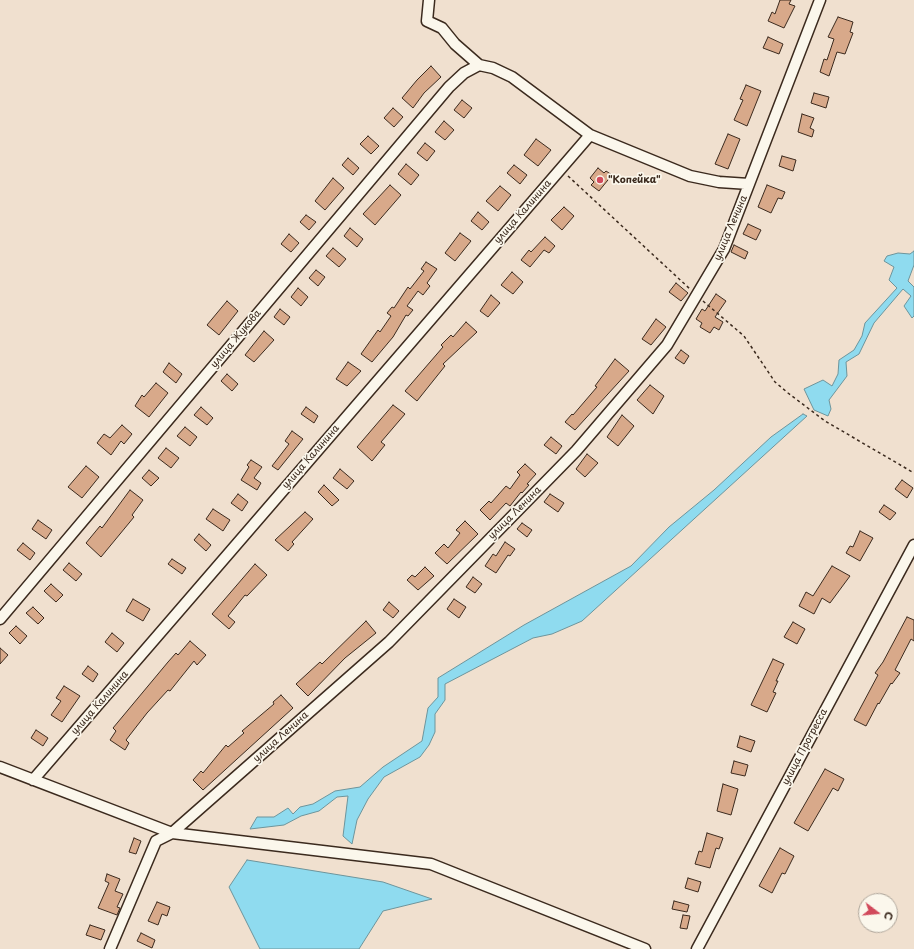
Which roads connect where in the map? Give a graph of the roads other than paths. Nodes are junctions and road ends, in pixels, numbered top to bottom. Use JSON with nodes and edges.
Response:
{"nodes":[{"id":1,"x":429,"y":0,"type":"edge"},
{"id":2,"x":820,"y":0,"type":"edge"},
{"id":3,"x":479,"y":65,"type":"junction"},
{"id":4,"x":590,"y":135,"type":"junction"},
{"id":5,"x":750,"y":184,"type":"junction"},
{"id":6,"x":914,"y":545,"type":"edge"},
{"id":7,"x":0,"y":619,"type":"edge"},
{"id":8,"x":0,"y":767,"type":"edge"},
{"id":9,"x":33,"y":780,"type":"junction"},
{"id":10,"x":172,"y":834,"type":"junction"},
{"id":11,"x":110,"y":949,"type":"edge"},
{"id":12,"x":646,"y":949,"type":"edge"},
{"id":13,"x":697,"y":949,"type":"edge"}],
"edges":[{"from":1,"to":3,"type":"street"},
{"from":2,"to":5,"type":"street","name":"улица Ленина"},
{"from":3,"to":4,"type":"street"},
{"from":3,"to":7,"type":"street","name":"улица Жукова"},
{"from":4,"to":5,"type":"street"},
{"from":4,"to":9,"type":"street","name":"улица Калинина"},
{"from":5,"to":10,"type":"street","name":"улица Ленина"},
{"from":6,"to":13,"type":"street","name":"улица Прогресса"},
{"from":8,"to":9,"type":"street"},
{"from":9,"to":10,"type":"street"},
{"from":10,"to":11,"type":"street","name":"улица Ленина"},
{"from":10,"to":12,"type":"street"}]}
